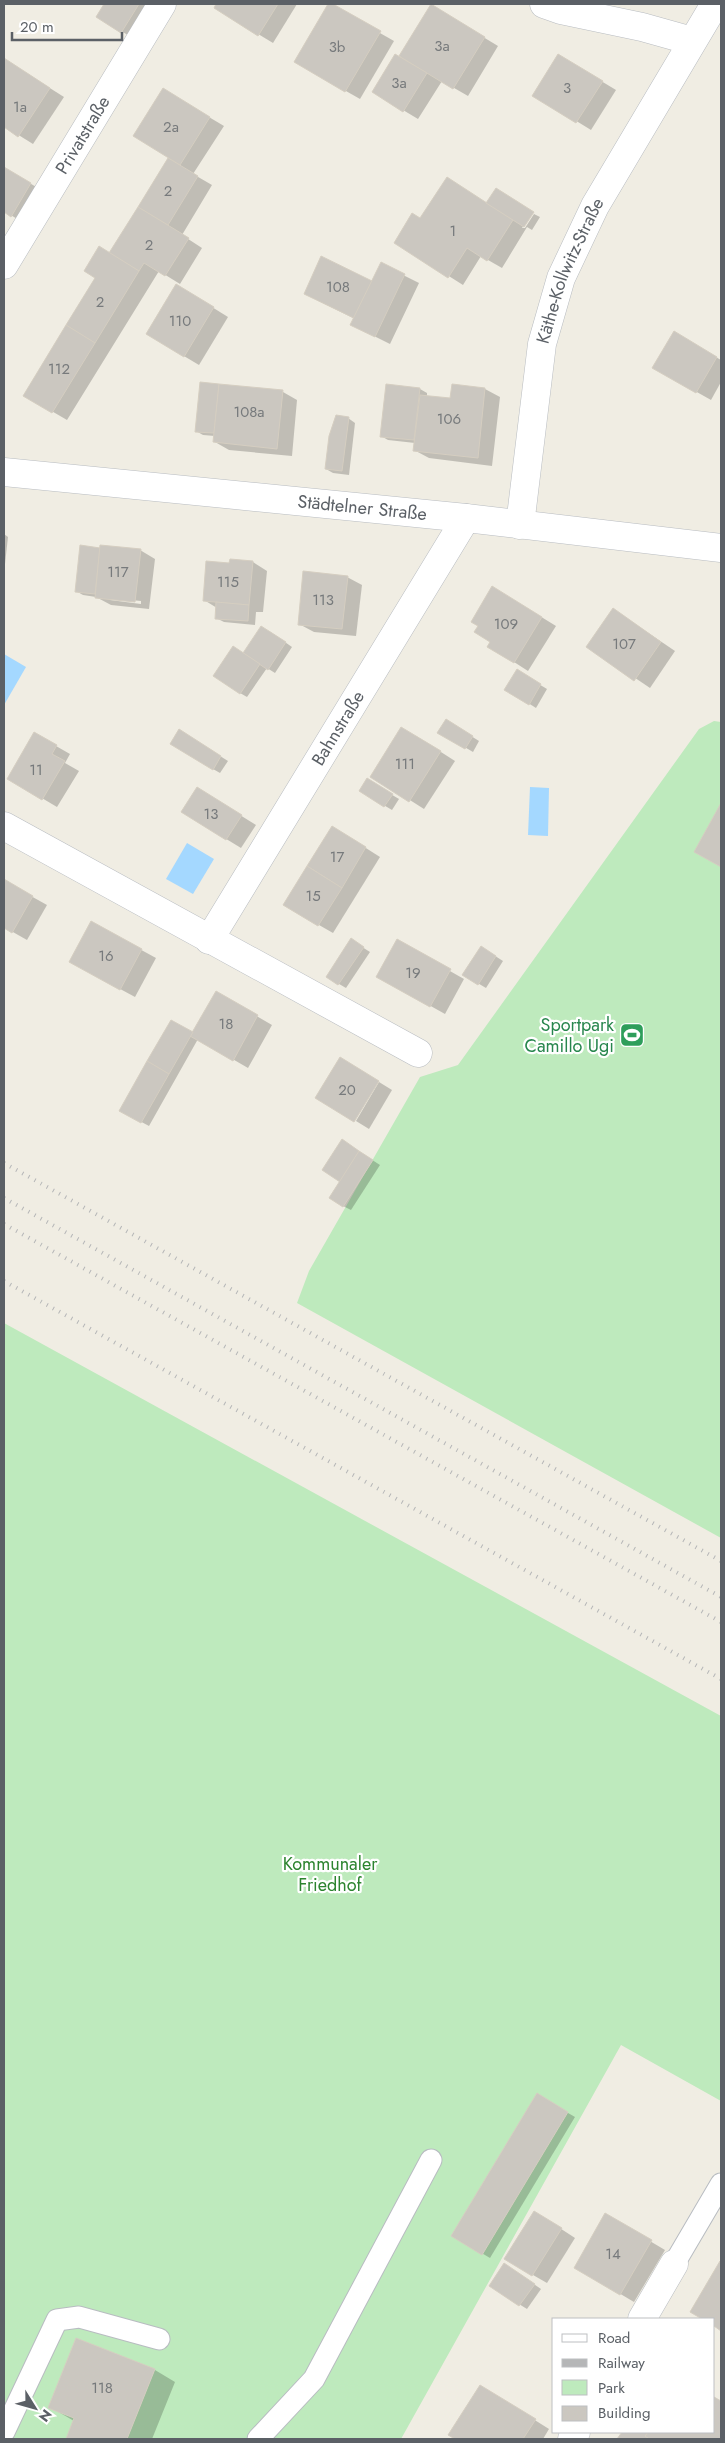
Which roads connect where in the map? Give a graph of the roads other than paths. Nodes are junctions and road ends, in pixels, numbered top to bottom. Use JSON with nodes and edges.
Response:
{"nodes":[{"id":1,"x":162,"y":4,"type":"edge"},
{"id":2,"x":544,"y":4,"type":"edge"},
{"id":3,"x":716,"y":8,"type":"edge"},
{"id":4,"x":692,"y":40,"type":"junction"},
{"id":5,"x":4,"y":265,"type":"edge"},
{"id":6,"x":4,"y":472,"type":"edge"},
{"id":7,"x":466,"y":518,"type":"junction"},
{"id":8,"x":520,"y":524,"type":"junction"},
{"id":9,"x":721,"y":548,"type":"edge"},
{"id":10,"x":4,"y":826,"type":"edge"},
{"id":11,"x":209,"y":940,"type":"junction"},
{"id":12,"x":418,"y":1053,"type":"dead end"},
{"id":13,"x":431,"y":2160,"type":"dead end"},
{"id":14,"x":721,"y":2184,"type":"edge"},
{"id":15,"x":674,"y":2264,"type":"joint"},
{"id":16,"x":643,"y":2318,"type":"edge"},
{"id":17,"x":159,"y":2339,"type":"dead end"},
{"id":18,"x":4,"y":2432,"type":"edge"},
{"id":19,"x":258,"y":2439,"type":"edge"}],
"edges":[{"from":1,"to":5,"type":"street","name":"Privatstraße"},
{"from":2,"to":4,"type":"street"},
{"from":3,"to":4,"type":"street","name":"Käthe-Kollwitz-Straße"},
{"from":4,"to":8,"type":"street","name":"Käthe-Kollwitz-Straße"},
{"from":6,"to":7,"type":"street","name":"Städtelner Straße"},
{"from":7,"to":8,"type":"street","name":"Städtelner Straße"},
{"from":7,"to":11,"type":"street","name":"Bahnstraße"},
{"from":8,"to":9,"type":"street","name":"Städtelner Straße"},
{"from":10,"to":11,"type":"street"},
{"from":11,"to":12,"type":"street"},
{"from":13,"to":19,"type":"lane"},
{"from":14,"to":15,"type":"lane"},
{"from":15,"to":16,"type":"street"},
{"from":17,"to":18,"type":"lane"}]}
